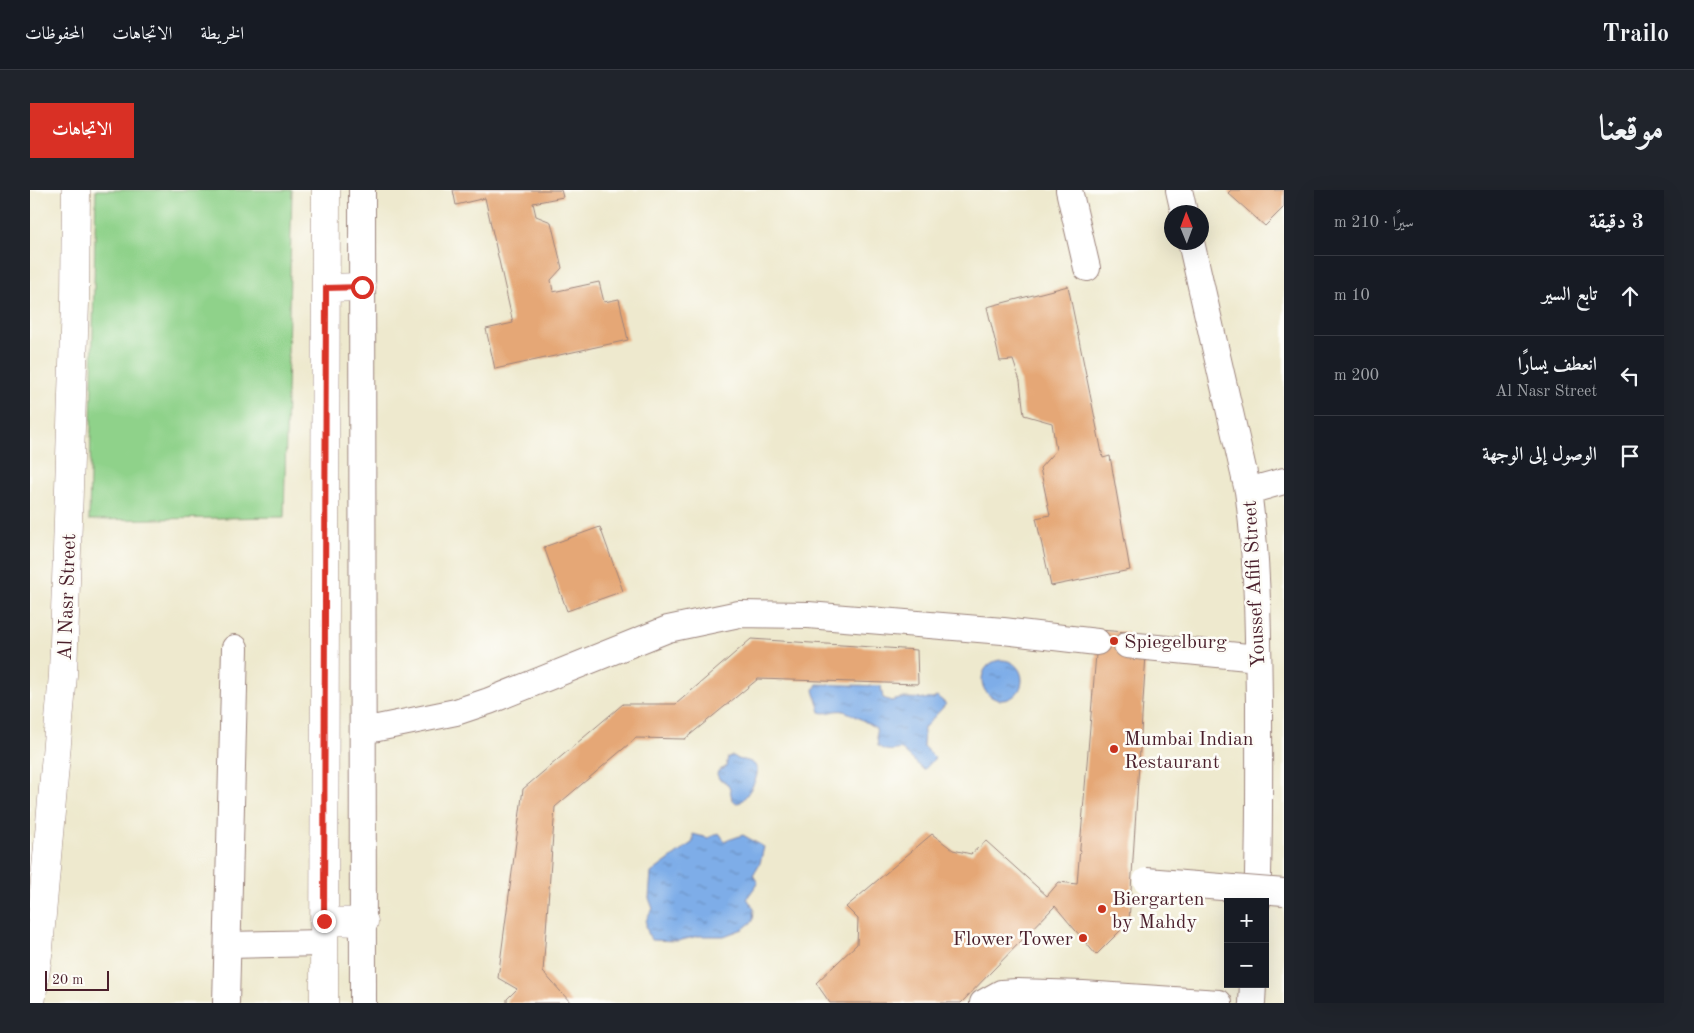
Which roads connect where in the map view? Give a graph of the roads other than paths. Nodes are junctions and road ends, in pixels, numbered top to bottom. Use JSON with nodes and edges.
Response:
{"nodes":[{"id":1,"x":76,"y":190,"type":"edge"},
{"id":2,"x":326,"y":190,"type":"edge"},
{"id":3,"x":362,"y":190,"type":"edge"},
{"id":4,"x":1069,"y":190,"type":"edge"},
{"id":5,"x":1179,"y":190,"type":"edge"},
{"id":6,"x":1182,"y":205,"type":"edge"},
{"id":7,"x":1193,"y":250,"type":"edge"},
{"id":8,"x":1087,"y":268,"type":"dead end"},
{"id":9,"x":362,"y":287,"type":"junction"},
{"id":10,"x":326,"y":288,"type":"junction"},
{"id":11,"x":1284,"y":481,"type":"edge"},
{"id":12,"x":1248,"y":491,"type":"junction"},
{"id":13,"x":1097,"y":642,"type":"dead end"},
{"id":14,"x":1127,"y":645,"type":"dead end"},
{"id":15,"x":235,"y":648,"type":"dead end"},
{"id":16,"x":1258,"y":658,"type":"junction"},
{"id":17,"x":363,"y":730,"type":"junction"},
{"id":18,"x":1146,"y":881,"type":"dead end"},
{"id":19,"x":1284,"y":892,"type":"edge"},
{"id":20,"x":1257,"y":898,"type":"edge"},
{"id":21,"x":364,"y":922,"type":"junction"},
{"id":22,"x":324,"y":932,"type":"junction"},
{"id":23,"x":228,"y":945,"type":"junction"},
{"id":24,"x":1253,"y":988,"type":"edge"},
{"id":25,"x":31,"y":1003,"type":"edge"},
{"id":26,"x":226,"y":1003,"type":"edge"},
{"id":27,"x":324,"y":1003,"type":"edge"},
{"id":28,"x":364,"y":1003,"type":"edge"},
{"id":29,"x":984,"y":1003,"type":"edge"},
{"id":30,"x":1219,"y":1003,"type":"edge"},
{"id":31,"x":1252,"y":1003,"type":"edge"}],
"edges":[{"from":1,"to":25,"type":"main road","name":"Al Nasr Street"},
{"from":2,"to":10,"type":"main road"},
{"from":3,"to":9,"type":"street"},
{"from":4,"to":8,"type":"street"},
{"from":5,"to":6,"type":"street"},
{"from":7,"to":12,"type":"street","name":"Youssef Afifi Street"},
{"from":9,"to":10,"type":"main road"},
{"from":9,"to":17,"type":"street"},
{"from":10,"to":22,"type":"main road"},
{"from":11,"to":12,"type":"street"},
{"from":12,"to":16,"type":"street","name":"Youssef Afifi Street"},
{"from":13,"to":17,"type":"street"},
{"from":14,"to":16,"type":"street"},
{"from":15,"to":23,"type":"street"},
{"from":16,"to":20,"type":"street","name":"Youssef Afifi Street"},
{"from":17,"to":21,"type":"street"},
{"from":18,"to":19,"type":"street","bridge":true},
{"from":21,"to":22,"type":"main road"},
{"from":21,"to":28,"type":"street"},
{"from":22,"to":23,"type":"street"},
{"from":22,"to":27,"type":"main road"},
{"from":23,"to":26,"type":"street"},
{"from":24,"to":31,"type":"street"},
{"from":29,"to":30,"type":"street"}]}
